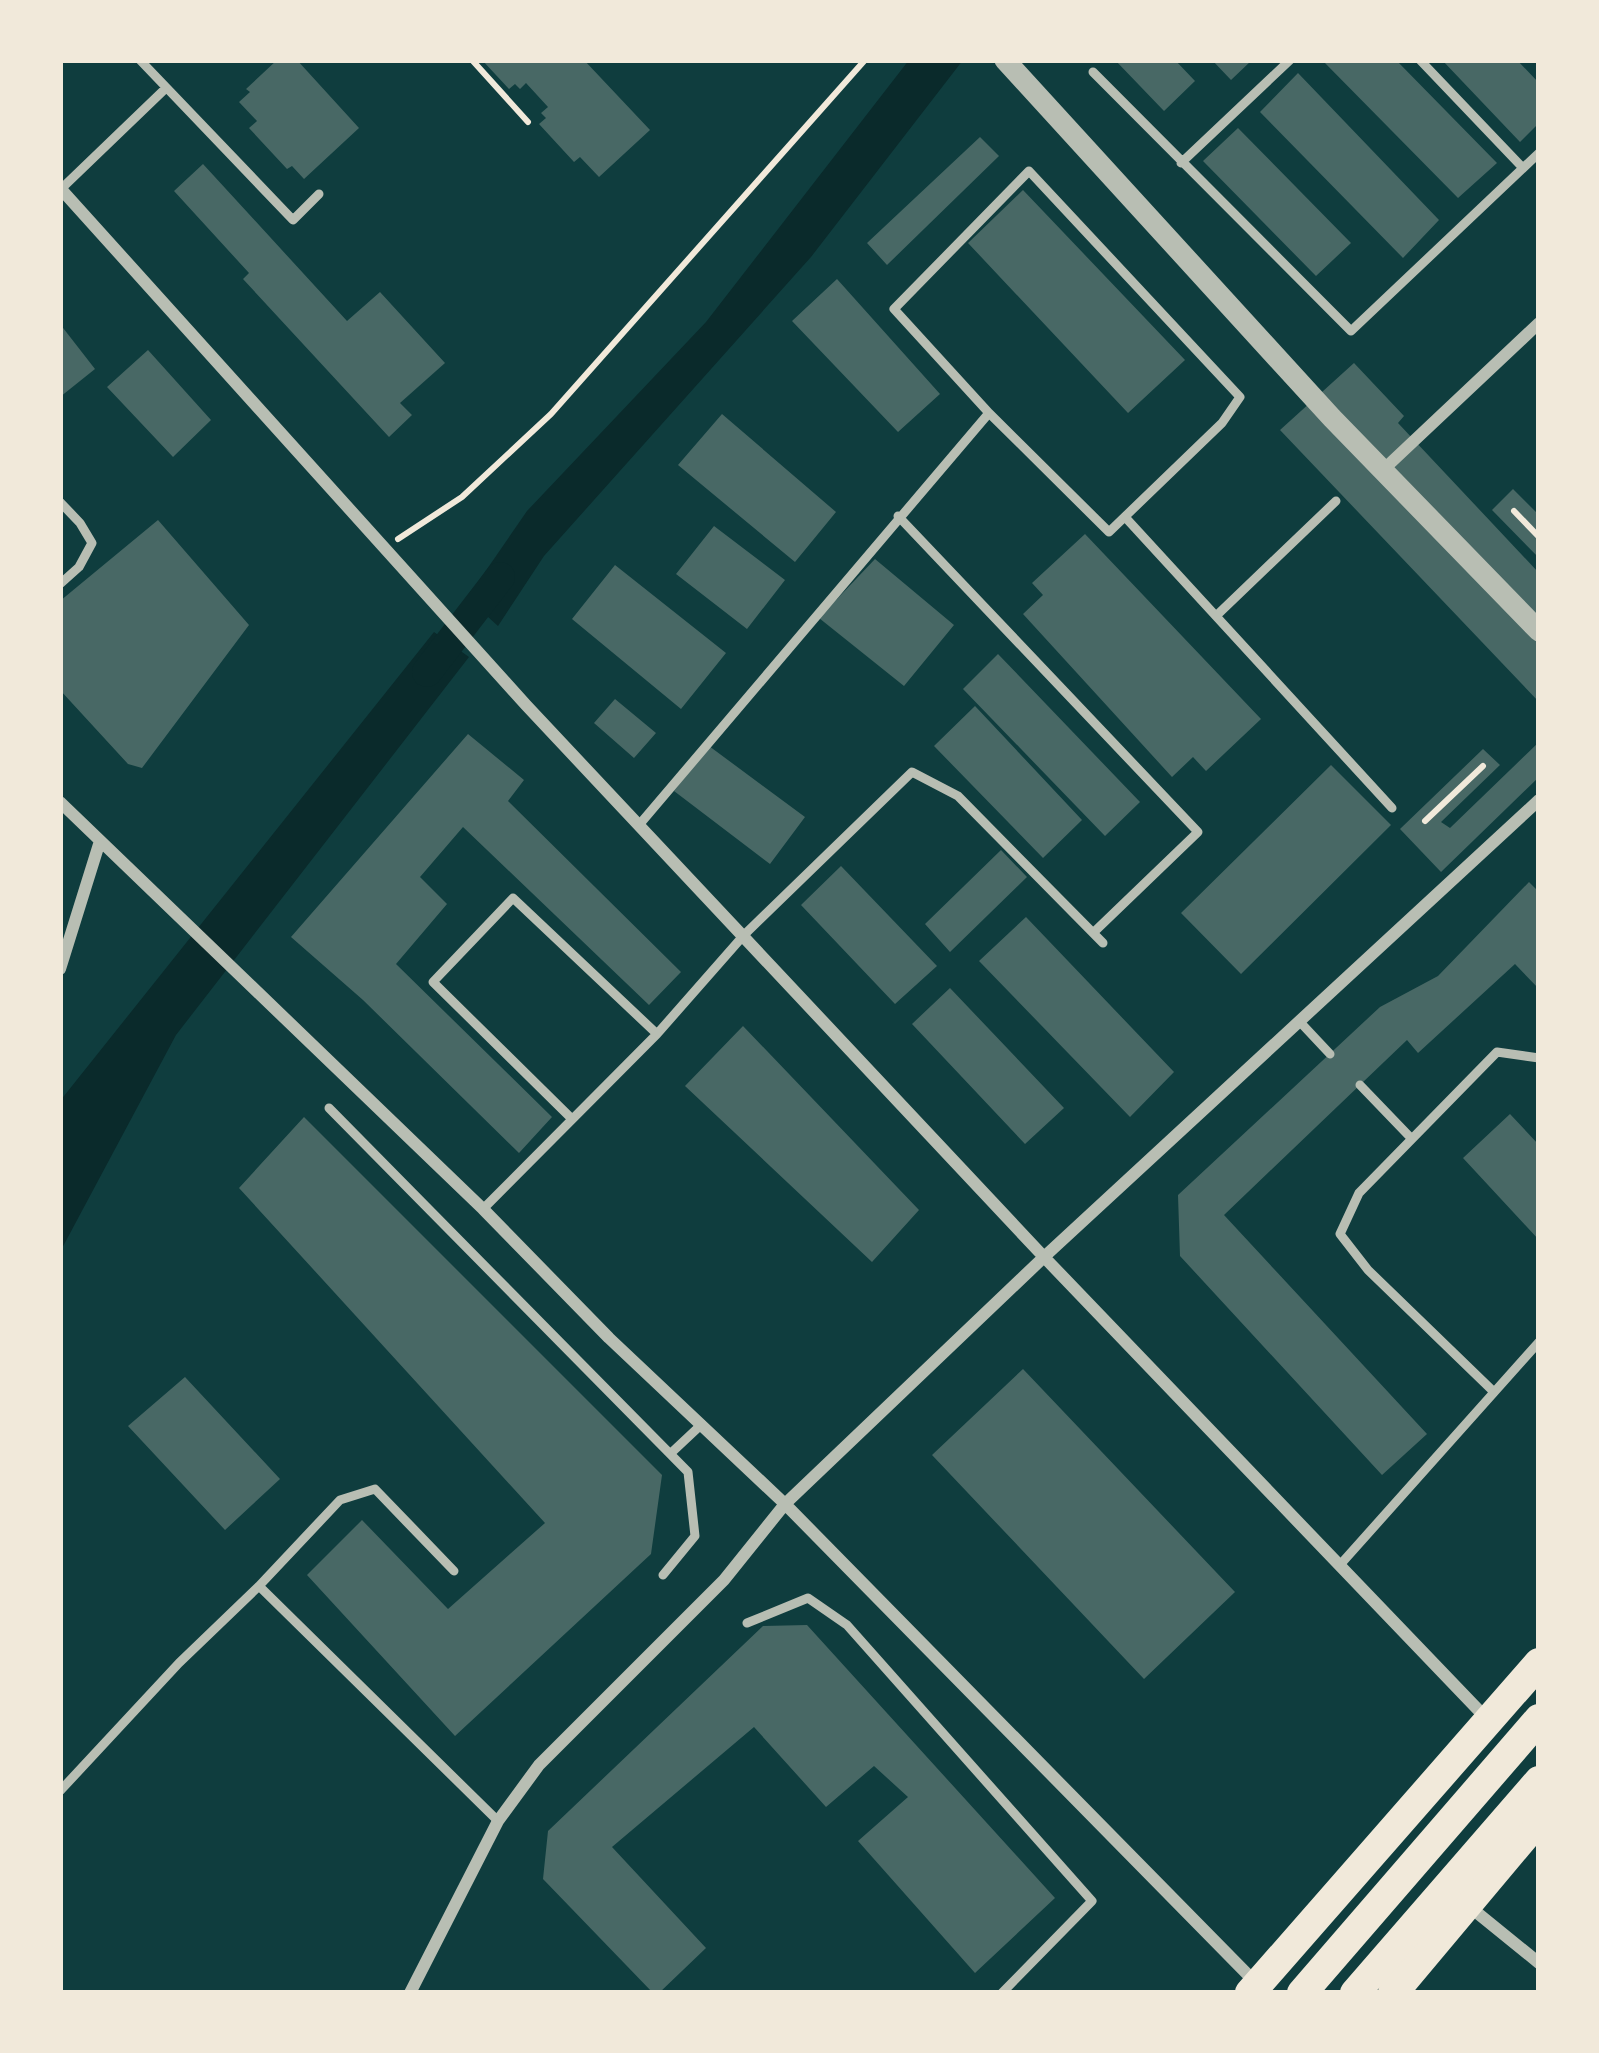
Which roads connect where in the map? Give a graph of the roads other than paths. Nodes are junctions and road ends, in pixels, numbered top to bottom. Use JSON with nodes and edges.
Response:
{"nodes":[{"id":1,"x":140,"y":60,"type":"edge"},
{"id":2,"x":1005,"y":60,"type":"edge"},
{"id":3,"x":1290,"y":60,"type":"edge"},
{"id":4,"x":1420,"y":60,"type":"edge"},
{"id":5,"x":1093,"y":72,"type":"dead end"},
{"id":6,"x":166,"y":88,"type":"junction"},
{"id":7,"x":1539,"y":153,"type":"edge"},
{"id":8,"x":1181,"y":163,"type":"junction"},
{"id":9,"x":1523,"y":168,"type":"junction"},
{"id":10,"x":61,"y":189,"type":"edge"},
{"id":11,"x":320,"y":194,"type":"dead end"},
{"id":12,"x":1539,"y":323,"type":"edge"},
{"id":13,"x":989,"y":413,"type":"junction"},
{"id":14,"x":1383,"y":470,"type":"junction"},
{"id":15,"x":1336,"y":501,"type":"dead end"},
{"id":16,"x":60,"y":502,"type":"edge"},
{"id":17,"x":898,"y":516,"type":"junction"},
{"id":18,"x":1125,"y":517,"type":"junction"},
{"id":19,"x":60,"y":584,"type":"edge"},
{"id":20,"x":1216,"y":616,"type":"junction"},
{"id":21,"x":1539,"y":631,"type":"edge"},
{"id":22,"x":1539,"y":800,"type":"edge"},
{"id":23,"x":60,"y":802,"type":"edge"},
{"id":24,"x":1392,"y":808,"type":"dead end"},
{"id":25,"x":639,"y":825,"type":"junction"},
{"id":26,"x":100,"y":841,"type":"junction"},
{"id":27,"x":1093,"y":933,"type":"junction"},
{"id":28,"x":744,"y":935,"type":"junction"},
{"id":29,"x":1103,"y":944,"type":"dead end"},
{"id":30,"x":60,"y":968,"type":"edge"},
{"id":31,"x":1300,"y":1022,"type":"junction"},
{"id":32,"x":657,"y":1034,"type":"junction"},
{"id":33,"x":1330,"y":1054,"type":"dead end"},
{"id":34,"x":1539,"y":1058,"type":"edge"},
{"id":35,"x":1360,"y":1085,"type":"dead end"},
{"id":36,"x":329,"y":1108,"type":"dead end"},
{"id":37,"x":572,"y":1119,"type":"junction"},
{"id":38,"x":1410,"y":1137,"type":"junction"},
{"id":39,"x":483,"y":1209,"type":"junction"},
{"id":40,"x":1044,"y":1257,"type":"junction"},
{"id":41,"x":1539,"y":1342,"type":"edge"},
{"id":42,"x":1494,"y":1392,"type":"junction"},
{"id":43,"x":701,"y":1424,"type":"junction"},
{"id":44,"x":670,"y":1454,"type":"junction"},
{"id":45,"x":785,"y":1504,"type":"junction"},
{"id":46,"x":1339,"y":1566,"type":"junction"},
{"id":47,"x":454,"y":1571,"type":"dead end"},
{"id":48,"x":663,"y":1575,"type":"dead end"},
{"id":49,"x":259,"y":1586,"type":"junction"},
{"id":50,"x":747,"y":1622,"type":"dead end"},
{"id":51,"x":1539,"y":1663,"type":"edge"},
{"id":52,"x":1539,"y":1690,"type":"edge"},
{"id":53,"x":1539,"y":1719,"type":"edge"},
{"id":54,"x":1487,"y":1720,"type":"junction"},
{"id":55,"x":1539,"y":1780,"type":"edge"},
{"id":56,"x":60,"y":1791,"type":"edge"},
{"id":57,"x":1539,"y":1804,"type":"edge"},
{"id":58,"x":1539,"y":1820,"type":"edge"},
{"id":59,"x":498,"y":1822,"type":"junction"},
{"id":60,"x":1427,"y":1849,"type":"junction"},
{"id":61,"x":1460,"y":1872,"type":"junction"},
{"id":62,"x":1466,"y":1904,"type":"junction"},
{"id":63,"x":1539,"y":1963,"type":"edge"},
{"id":64,"x":1254,"y":1989,"type":"edge"},
{"id":65,"x":410,"y":1993,"type":"edge"},
{"id":66,"x":1002,"y":1993,"type":"edge"},
{"id":67,"x":1302,"y":1993,"type":"edge"},
{"id":68,"x":1355,"y":1993,"type":"edge"},
{"id":69,"x":1393,"y":1993,"type":"edge"}],
"edges":[{"from":1,"to":6,"type":"lane"},
{"from":2,"to":14,"type":"street"},
{"from":3,"to":8,"type":"lane"},
{"from":4,"to":9,"type":"lane"},
{"from":5,"to":8,"type":"lane"},
{"from":6,"to":10,"type":"lane"},
{"from":6,"to":11,"type":"lane"},
{"from":7,"to":9,"type":"lane"},
{"from":8,"to":9,"type":"lane"},
{"from":10,"to":25,"type":"street"},
{"from":12,"to":14,"type":"street"},
{"from":13,"to":17,"type":"lane"},
{"from":13,"to":18,"type":"lane"},
{"from":13,"to":18,"type":"lane"},
{"from":14,"to":21,"type":"street"},
{"from":15,"to":20,"type":"lane"},
{"from":16,"to":19,"type":"lane"},
{"from":17,"to":25,"type":"lane"},
{"from":17,"to":27,"type":"lane"},
{"from":18,"to":20,"type":"lane"},
{"from":20,"to":24,"type":"lane"},
{"from":22,"to":31,"type":"street"},
{"from":23,"to":26,"type":"street"},
{"from":25,"to":28,"type":"street"},
{"from":26,"to":30,"type":"street"},
{"from":26,"to":39,"type":"street"},
{"from":27,"to":28,"type":"lane"},
{"from":27,"to":29,"type":"lane"},
{"from":28,"to":32,"type":"lane"},
{"from":28,"to":40,"type":"street"},
{"from":31,"to":33,"type":"lane"},
{"from":31,"to":40,"type":"street"},
{"from":32,"to":37,"type":"lane"},
{"from":32,"to":37,"type":"lane"},
{"from":34,"to":38,"type":"lane"},
{"from":35,"to":38,"type":"lane"},
{"from":36,"to":44,"type":"lane"},
{"from":37,"to":39,"type":"lane"},
{"from":38,"to":42,"type":"lane"},
{"from":39,"to":43,"type":"street"},
{"from":40,"to":45,"type":"street"},
{"from":40,"to":46,"type":"street"},
{"from":41,"to":42,"type":"lane"},
{"from":42,"to":46,"type":"lane"},
{"from":43,"to":44,"type":"lane"},
{"from":43,"to":45,"type":"street"},
{"from":44,"to":48,"type":"lane"},
{"from":45,"to":59,"type":"street"},
{"from":45,"to":64,"type":"street"},
{"from":46,"to":54,"type":"street"},
{"from":47,"to":49,"type":"lane"},
{"from":49,"to":56,"type":"lane"},
{"from":49,"to":59,"type":"lane"},
{"from":50,"to":66,"type":"lane"},
{"from":51,"to":54,"type":"main road"},
{"from":52,"to":60,"type":"main road"},
{"from":53,"to":60,"type":"main road"},
{"from":54,"to":64,"type":"main road"},
{"from":55,"to":61,"type":"main road"},
{"from":57,"to":61,"type":"main road"},
{"from":58,"to":62,"type":"main road"},
{"from":59,"to":65,"type":"street"},
{"from":60,"to":67,"type":"main road"},
{"from":61,"to":68,"type":"main road"},
{"from":62,"to":63,"type":"street"},
{"from":62,"to":69,"type":"main road"}]}
